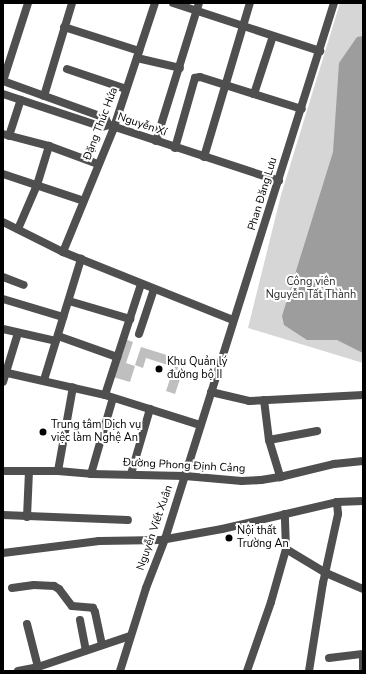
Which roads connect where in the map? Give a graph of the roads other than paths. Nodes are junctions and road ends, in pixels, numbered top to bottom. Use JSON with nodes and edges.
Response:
{"nodes":[{"id":1,"x":28,"y":3,"type":"edge"},
{"id":2,"x":72,"y":3,"type":"edge"},
{"id":3,"x":155,"y":3,"type":"edge"},
{"id":4,"x":173,"y":3,"type":"edge"},
{"id":5,"x":250,"y":3,"type":"edge"},
{"id":6,"x":334,"y":3,"type":"edge"},
{"id":7,"x":197,"y":7,"type":"edge"},
{"id":8,"x":243,"y":25,"type":"junction"},
{"id":9,"x":64,"y":27,"type":"junction"},
{"id":10,"x":273,"y":36,"type":"junction"},
{"id":11,"x":320,"y":51,"type":"junction"},
{"id":12,"x":138,"y":54,"type":"junction"},
{"id":13,"x":180,"y":68,"type":"junction"},
{"id":14,"x":67,"y":69,"type":"dead end"},
{"id":15,"x":3,"y":81,"type":"edge"},
{"id":16,"x":225,"y":85,"type":"junction"},
{"id":17,"x":126,"y":89,"type":"junction"},
{"id":18,"x":3,"y":94,"type":"edge"},
{"id":19,"x":254,"y":94,"type":"junction"},
{"id":20,"x":44,"y":96,"type":"junction"},
{"id":21,"x":21,"y":100,"type":"junction"},
{"id":22,"x":302,"y":109,"type":"junction"},
{"id":23,"x":111,"y":126,"type":"junction"},
{"id":24,"x":6,"y":135,"type":"edge"},
{"id":25,"x":156,"y":141,"type":"junction"},
{"id":26,"x":49,"y":146,"type":"junction"},
{"id":27,"x":175,"y":148,"type":"junction"},
{"id":28,"x":204,"y":158,"type":"junction"},
{"id":29,"x":98,"y":164,"type":"junction"},
{"id":30,"x":3,"y":174,"type":"edge"},
{"id":31,"x":278,"y":181,"type":"junction"},
{"id":32,"x":36,"y":185,"type":"junction"},
{"id":33,"x":84,"y":201,"type":"junction"},
{"id":34,"x":3,"y":222,"type":"edge"},
{"id":35,"x":18,"y":229,"type":"junction"},
{"id":36,"x":63,"y":252,"type":"junction"},
{"id":37,"x":81,"y":259,"type":"junction"},
{"id":38,"x":3,"y":277,"type":"edge"},
{"id":39,"x":142,"y":284,"type":"junction"},
{"id":40,"x":24,"y":285,"type":"dead end"},
{"id":41,"x":154,"y":289,"type":"junction"},
{"id":42,"x":3,"y":299,"type":"edge"},
{"id":43,"x":68,"y":301,"type":"junction"},
{"id":44,"x":63,"y":317,"type":"junction"},
{"id":45,"x":130,"y":319,"type":"junction"},
{"id":46,"x":233,"y":320,"type":"junction"},
{"id":47,"x":3,"y":329,"type":"edge"},
{"id":48,"x":18,"y":333,"type":"junction"},
{"id":49,"x":139,"y":334,"type":"dead end"},
{"id":50,"x":57,"y":339,"type":"junction"},
{"id":51,"x":117,"y":357,"type":"junction"},
{"id":52,"x":4,"y":372,"type":"edge"},
{"id":53,"x":44,"y":380,"type":"junction"},
{"id":54,"x":3,"y":382,"type":"edge"},
{"id":55,"x":73,"y":387,"type":"junction"},
{"id":56,"x":211,"y":392,"type":"junction"},
{"id":57,"x":105,"y":395,"type":"junction"},
{"id":58,"x":363,"y":395,"type":"edge"},
{"id":59,"x":113,"y":398,"type":"junction"},
{"id":60,"x":264,"y":400,"type":"junction"},
{"id":61,"x":150,"y":409,"type":"junction"},
{"id":62,"x":200,"y":425,"type":"junction"},
{"id":63,"x":317,"y":431,"type":"dead end"},
{"id":64,"x":269,"y":440,"type":"junction"},
{"id":65,"x":363,"y":461,"type":"edge"},
{"id":66,"x":3,"y":471,"type":"edge"},
{"id":67,"x":58,"y":471,"type":"junction"},
{"id":68,"x":29,"y":472,"type":"junction"},
{"id":69,"x":92,"y":474,"type":"junction"},
{"id":70,"x":131,"y":474,"type":"junction"},
{"id":71,"x":185,"y":476,"type":"junction"},
{"id":72,"x":280,"y":477,"type":"junction"},
{"id":73,"x":363,"y":501,"type":"edge"},
{"id":74,"x":338,"y":502,"type":"junction"},
{"id":75,"x":285,"y":514,"type":"junction"},
{"id":76,"x":3,"y":515,"type":"edge"},
{"id":77,"x":27,"y":517,"type":"junction"},
{"id":78,"x":128,"y":520,"type":"dead end"},
{"id":79,"x":165,"y":539,"type":"junction"},
{"id":80,"x":286,"y":549,"type":"junction"},
{"id":81,"x":3,"y":553,"type":"edge"},
{"id":82,"x":326,"y":573,"type":"junction"},
{"id":83,"x":12,"y":588,"type":"dead end"},
{"id":84,"x":363,"y":589,"type":"edge"},
{"id":85,"x":80,"y":620,"type":"dead end"},
{"id":86,"x":27,"y":624,"type":"dead end"},
{"id":87,"x":130,"y":636,"type":"junction"},
{"id":88,"x":102,"y":644,"type":"junction"},
{"id":89,"x":86,"y":650,"type":"junction"},
{"id":90,"x":363,"y":654,"type":"edge"},
{"id":91,"x":330,"y":658,"type":"dead end"},
{"id":92,"x":363,"y":658,"type":"edge"},
{"id":93,"x":35,"y":669,"type":"edge"},
{"id":94,"x":363,"y":669,"type":"edge"},
{"id":95,"x":18,"y":671,"type":"edge"},
{"id":96,"x":120,"y":671,"type":"edge"},
{"id":97,"x":247,"y":671,"type":"edge"},
{"id":98,"x":309,"y":671,"type":"edge"}],
"edges":[{"from":1,"to":15,"type":"street"},
{"from":2,"to":9,"type":"street"},
{"from":3,"to":12,"type":"street","name":"Đặng Thúc Hứa"},
{"from":4,"to":7,"type":"street"},
{"from":5,"to":8,"type":"street"},
{"from":6,"to":11,"type":"street","name":"Phan Đăng Lưu"},
{"from":7,"to":8,"type":"street"},
{"from":7,"to":13,"type":"street"},
{"from":8,"to":10,"type":"street"},
{"from":8,"to":16,"type":"street"},
{"from":9,"to":12,"type":"street"},
{"from":9,"to":20,"type":"street"},
{"from":10,"to":11,"type":"street"},
{"from":10,"to":19,"type":"street"},
{"from":11,"to":22,"type":"street","name":"Phan Đăng Lưu"},
{"from":12,"to":13,"type":"street"},
{"from":12,"to":17,"type":"street","name":"Đặng Thúc Hứa"},
{"from":13,"to":25,"type":"street"},
{"from":14,"to":17,"type":"street"},
{"from":15,"to":20,"type":"street","name":"Nguyễn Xí"},
{"from":16,"to":19,"type":"street"},
{"from":16,"to":27,"type":"street"},
{"from":16,"to":28,"type":"street"},
{"from":17,"to":23,"type":"street","name":"Đặng Thúc Hứa"},
{"from":18,"to":21,"type":"street"},
{"from":19,"to":22,"type":"street"},
{"from":20,"to":23,"type":"street","name":"Nguyễn Xí"},
{"from":21,"to":23,"type":"street"},
{"from":21,"to":24,"type":"street"},
{"from":22,"to":31,"type":"street","name":"Phan Đăng Lưu"},
{"from":23,"to":25,"type":"street","name":"Nguyễn Xí"},
{"from":23,"to":29,"type":"street","name":"Đặng Thúc Hứa"},
{"from":24,"to":26,"type":"street"},
{"from":25,"to":27,"type":"street","name":"Nguyễn Xí"},
{"from":26,"to":29,"type":"street"},
{"from":26,"to":32,"type":"street"},
{"from":27,"to":28,"type":"street","name":"Nguyễn Xí"},
{"from":28,"to":31,"type":"street","name":"Nguyễn Xí"},
{"from":29,"to":33,"type":"street","name":"Đặng Thúc Hứa"},
{"from":30,"to":32,"type":"street"},
{"from":31,"to":46,"type":"street","name":"Phan Đăng Lưu"},
{"from":32,"to":33,"type":"street"},
{"from":32,"to":35,"type":"street"},
{"from":33,"to":36,"type":"street","name":"Đặng Thúc Hứa"},
{"from":34,"to":35,"type":"street"},
{"from":35,"to":36,"type":"street"},
{"from":36,"to":37,"type":"street"},
{"from":37,"to":39,"type":"street"},
{"from":37,"to":43,"type":"street"},
{"from":38,"to":40,"type":"street"},
{"from":39,"to":41,"type":"street"},
{"from":39,"to":45,"type":"street"},
{"from":41,"to":46,"type":"street"},
{"from":41,"to":49,"type":"street"},
{"from":42,"to":44,"type":"street"},
{"from":43,"to":44,"type":"street"},
{"from":43,"to":45,"type":"street"},
{"from":44,"to":50,"type":"street"},
{"from":45,"to":51,"type":"street"},
{"from":46,"to":56,"type":"street","name":"Phan Đăng Lưu"},
{"from":47,"to":48,"type":"street"},
{"from":48,"to":50,"type":"street"},
{"from":48,"to":52,"type":"street"},
{"from":50,"to":51,"type":"street"},
{"from":50,"to":53,"type":"street"},
{"from":51,"to":57,"type":"street"},
{"from":52,"to":53,"type":"street"},
{"from":52,"to":54,"type":"street"},
{"from":53,"to":55,"type":"street"},
{"from":55,"to":57,"type":"street"},
{"from":55,"to":67,"type":"street"},
{"from":56,"to":60,"type":"street"},
{"from":56,"to":62,"type":"street","name":"Nguyễn Viết Xuân"},
{"from":57,"to":59,"type":"street"},
{"from":58,"to":60,"type":"street"},
{"from":59,"to":61,"type":"street"},
{"from":59,"to":69,"type":"street"},
{"from":60,"to":64,"type":"street"},
{"from":61,"to":62,"type":"street"},
{"from":61,"to":70,"type":"street"},
{"from":62,"to":71,"type":"street","name":"Nguyễn Viết Xuân"},
{"from":63,"to":64,"type":"street"},
{"from":64,"to":72,"type":"street"},
{"from":65,"to":72,"type":"street","name":"Đường Phong Định Cảng"},
{"from":66,"to":68,"type":"street","name":"Đường Phong Định Cảng"},
{"from":67,"to":68,"type":"street","name":"Đường Phong Định Cảng"},
{"from":67,"to":69,"type":"street","name":"Đường Phong Định Cảng"},
{"from":68,"to":77,"type":"street"},
{"from":69,"to":70,"type":"street","name":"Đường Phong Định Cảng"},
{"from":70,"to":71,"type":"street","name":"Đường Phong Định Cảng"},
{"from":71,"to":72,"type":"street","name":"Đường Phong Định Cảng"},
{"from":71,"to":79,"type":"street","name":"Nguyễn Viết Xuân"},
{"from":73,"to":74,"type":"street"},
{"from":74,"to":75,"type":"street"},
{"from":74,"to":82,"type":"street"},
{"from":75,"to":79,"type":"street"},
{"from":75,"to":80,"type":"street"},
{"from":76,"to":77,"type":"street"},
{"from":77,"to":78,"type":"street"},
{"from":79,"to":81,"type":"street"},
{"from":79,"to":87,"type":"street","name":"Nguyễn Viết Xuân"},
{"from":80,"to":82,"type":"street"},
{"from":80,"to":97,"type":"street"},
{"from":82,"to":84,"type":"street"},
{"from":82,"to":98,"type":"street"},
{"from":83,"to":88,"type":"street"},
{"from":85,"to":89,"type":"street"},
{"from":86,"to":93,"type":"street"},
{"from":87,"to":88,"type":"street"},
{"from":87,"to":96,"type":"street","name":"Nguyễn Viết Xuân"},
{"from":88,"to":89,"type":"street"},
{"from":89,"to":93,"type":"street"},
{"from":90,"to":91,"type":"street"},
{"from":92,"to":94,"type":"street"},
{"from":93,"to":95,"type":"street"}]}
